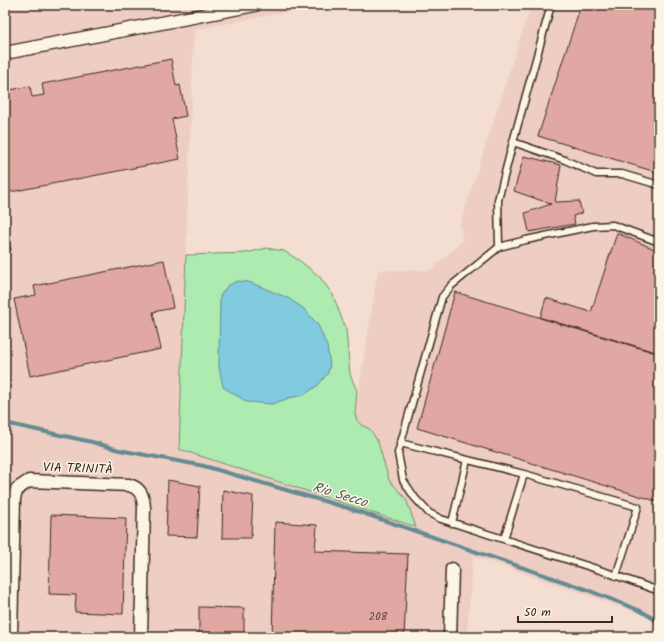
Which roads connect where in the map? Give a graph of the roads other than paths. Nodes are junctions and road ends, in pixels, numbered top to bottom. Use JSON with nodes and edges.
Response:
{"nodes":[{"id":1,"x":254,"y":5,"type":"edge"},
{"id":2,"x":551,"y":5,"type":"edge"},
{"id":3,"x":5,"y":53,"type":"edge"},
{"id":4,"x":513,"y":142,"type":"junction"},
{"id":5,"x":659,"y":185,"type":"edge"},
{"id":6,"x":659,"y":242,"type":"edge"},
{"id":7,"x":499,"y":247,"type":"junction"},
{"id":8,"x":400,"y":444,"type":"junction"},
{"id":9,"x":467,"y":460,"type":"junction"},
{"id":10,"x":524,"y":474,"type":"junction"},
{"id":11,"x":452,"y":523,"type":"junction"},
{"id":12,"x":504,"y":539,"type":"junction"},
{"id":13,"x":452,"y":569,"type":"dead end"},
{"id":14,"x":616,"y":576,"type":"junction"},
{"id":15,"x":659,"y":592,"type":"edge"},
{"id":16,"x":11,"y":637,"type":"edge"},
{"id":17,"x":141,"y":637,"type":"edge"},
{"id":18,"x":450,"y":637,"type":"edge"}],
"edges":[{"from":1,"to":3,"type":"street"},
{"from":2,"to":4,"type":"lane"},
{"from":4,"to":5,"type":"lane"},
{"from":4,"to":7,"type":"lane"},
{"from":6,"to":7,"type":"lane"},
{"from":7,"to":8,"type":"lane"},
{"from":8,"to":9,"type":"lane"},
{"from":8,"to":11,"type":"lane"},
{"from":9,"to":10,"type":"lane"},
{"from":9,"to":11,"type":"lane"},
{"from":10,"to":12,"type":"lane"},
{"from":10,"to":14,"type":"lane"},
{"from":11,"to":12,"type":"lane"},
{"from":12,"to":14,"type":"lane"},
{"from":13,"to":18,"type":"street"},
{"from":14,"to":15,"type":"lane"},
{"from":16,"to":17,"type":"street","name":"VIA TRINITÀ"}]}
